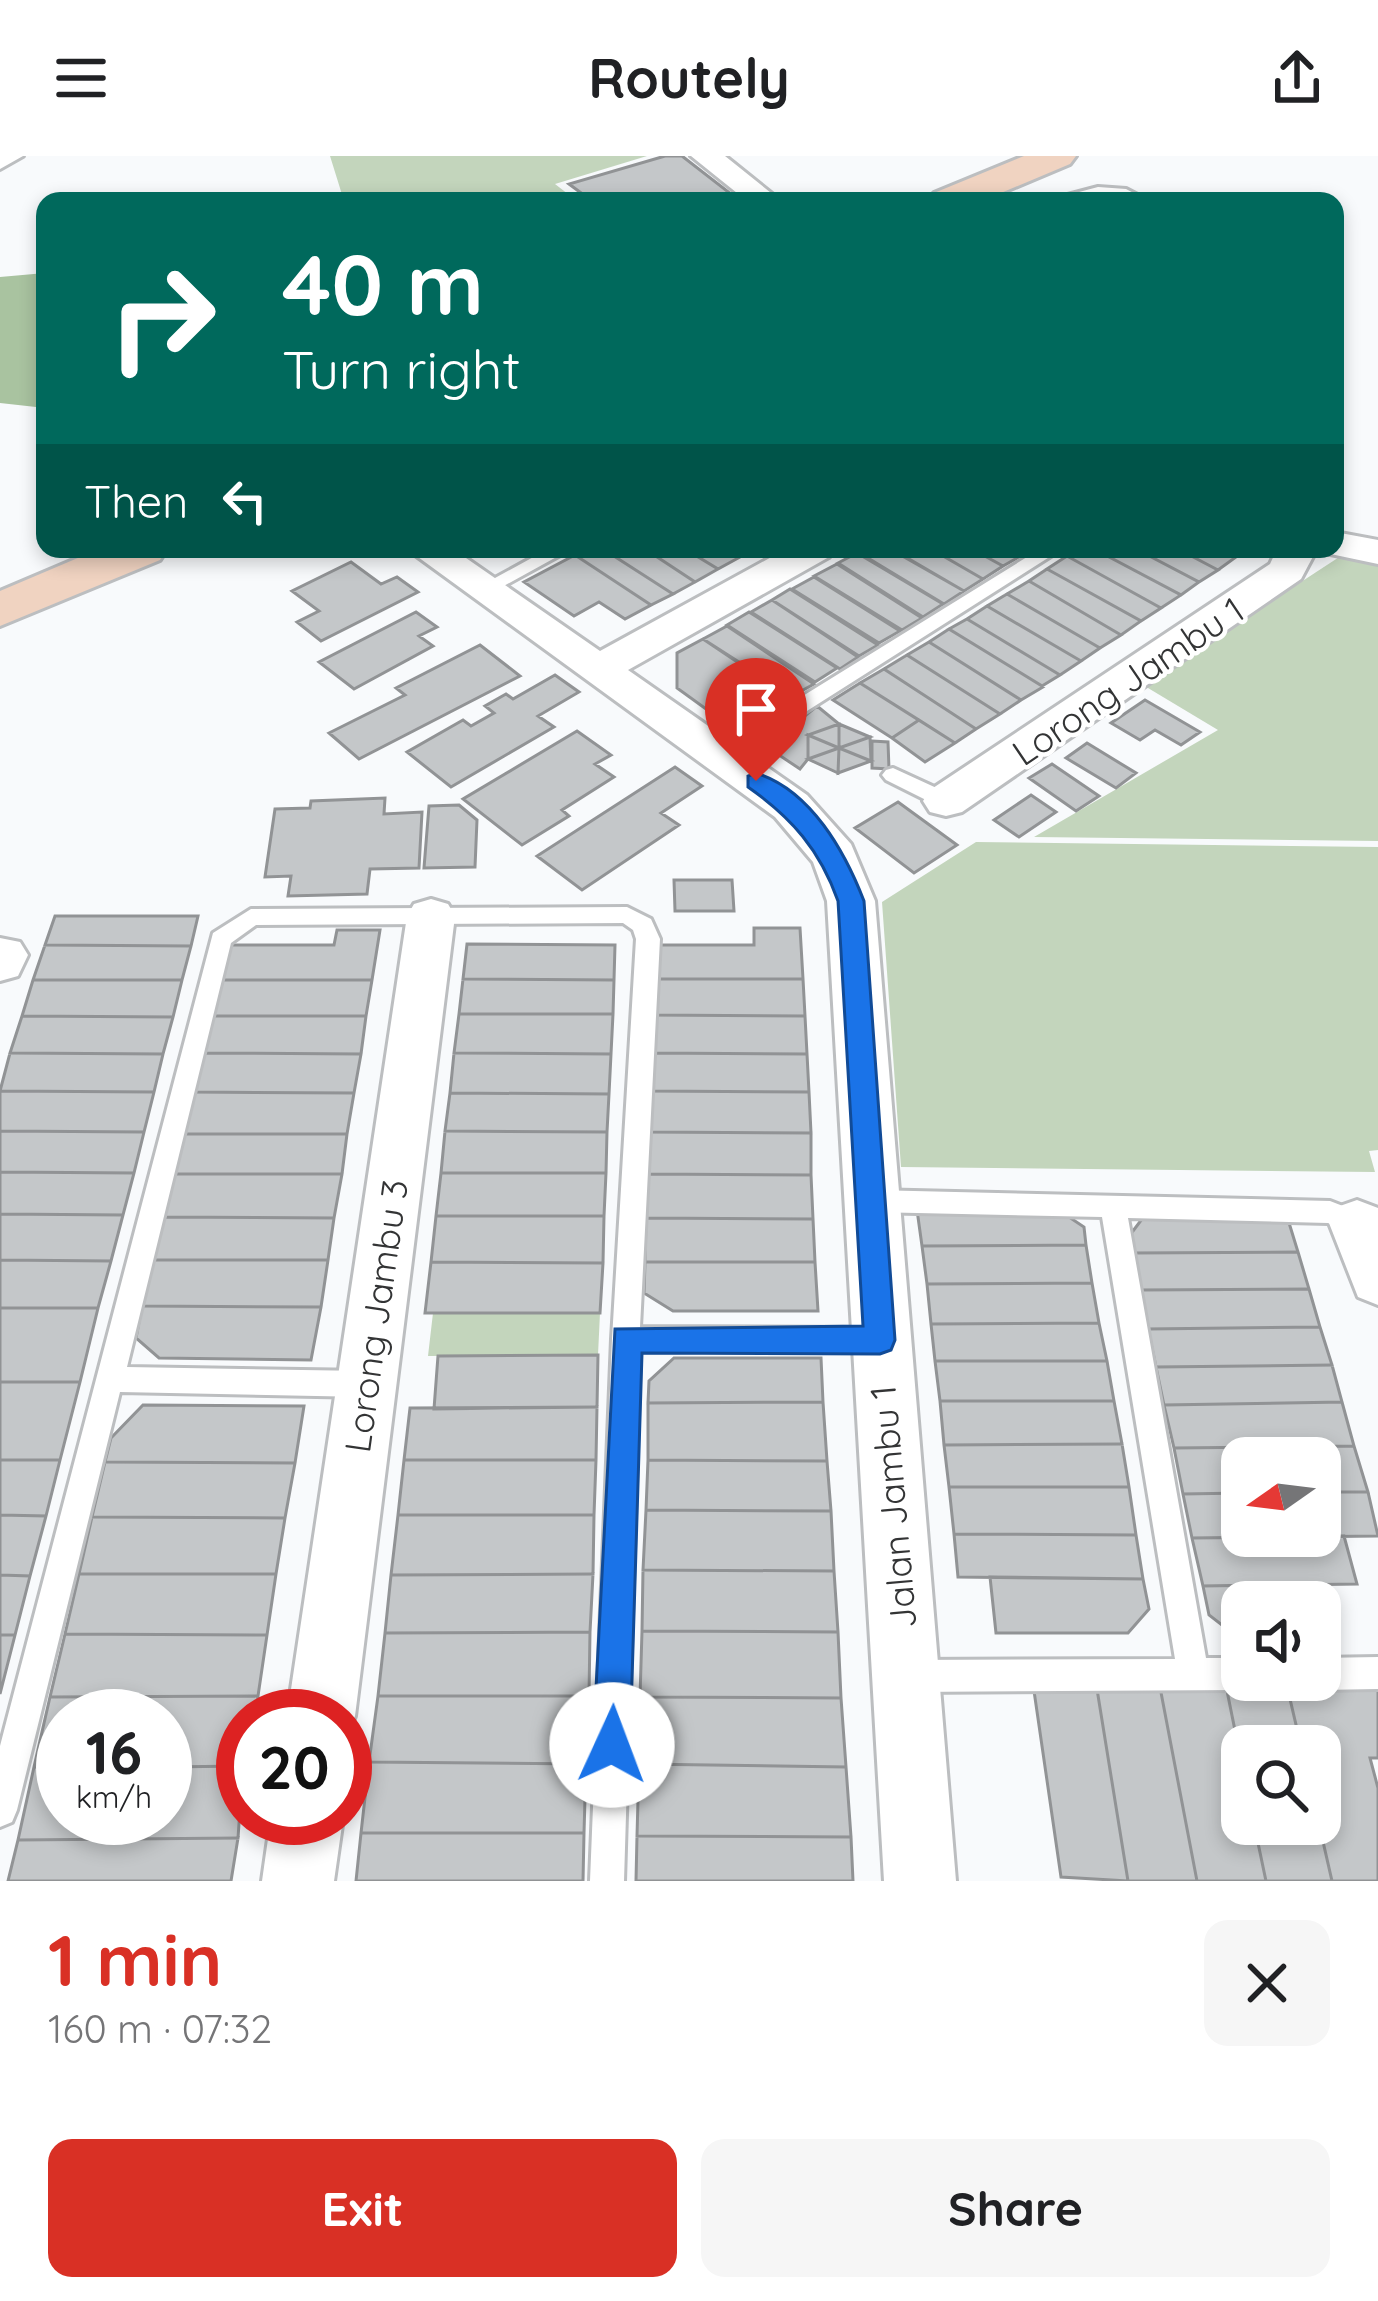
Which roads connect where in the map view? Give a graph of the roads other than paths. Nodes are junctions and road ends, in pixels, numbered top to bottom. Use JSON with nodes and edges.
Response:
{"nodes":[{"id":1,"x":8,"y":156,"type":"edge"},
{"id":2,"x":706,"y":156,"type":"edge"},
{"id":3,"x":1057,"y":156,"type":"edge"},
{"id":4,"x":0,"y":160,"type":"edge"},
{"id":5,"x":754,"y":192,"type":"edge"},
{"id":6,"x":971,"y":192,"type":"edge"},
{"id":7,"x":1344,"y":546,"type":"edge"},
{"id":8,"x":1378,"y":552,"type":"edge"},
{"id":9,"x":121,"y":558,"type":"edge"},
{"id":10,"x":440,"y":558,"type":"edge"},
{"id":11,"x":544,"y":558,"type":"edge"},
{"id":12,"x":799,"y":558,"type":"edge"},
{"id":13,"x":1039,"y":558,"type":"edge"},
{"id":14,"x":1293,"y":558,"type":"edge"},
{"id":15,"x":484,"y":589,"type":"junction"},
{"id":16,"x":0,"y":610,"type":"edge"},
{"id":17,"x":597,"y":670,"type":"junction"},
{"id":18,"x":721,"y":757,"type":"junction"},
{"id":19,"x":893,"y":775,"type":"dead end"},
{"id":20,"x":946,"y":802,"type":"joint"},
{"id":21,"x":431,"y":916,"type":"junction"},
{"id":22,"x":872,"y":1201,"type":"junction"},
{"id":23,"x":1113,"y":1206,"type":"junction"},
{"id":24,"x":1357,"y":1223,"type":"joint"},
{"id":25,"x":1378,"y":1280,"type":"edge"},
{"id":26,"x":626,"y":1339,"type":"junction"},
{"id":27,"x":880,"y":1340,"type":"junction"},
{"id":28,"x":110,"y":1379,"type":"junction"},
{"id":29,"x":366,"y":1384,"type":"junction"},
{"id":30,"x":1378,"y":1673,"type":"edge"},
{"id":31,"x":1193,"y":1674,"type":"junction"},
{"id":32,"x":1221,"y":1674,"type":"edge"},
{"id":33,"x":1341,"y":1674,"type":"edge"},
{"id":34,"x":907,"y":1676,"type":"junction"},
{"id":35,"x":325,"y":1689,"type":"edge"},
{"id":36,"x":0,"y":1810,"type":"edge"},
{"id":37,"x":303,"y":1845,"type":"edge"},
{"id":38,"x":298,"y":1881,"type":"edge"},
{"id":39,"x":607,"y":1881,"type":"edge"},
{"id":40,"x":920,"y":1881,"type":"edge"}],
"edges":[{"from":1,"to":4,"type":"street"},
{"from":2,"to":5,"type":"street"},
{"from":3,"to":6,"type":"main road"},
{"from":7,"to":8,"type":"street"},
{"from":9,"to":16,"type":"main road"},
{"from":10,"to":15,"type":"street","name":"Jalan Jambu 1"},
{"from":11,"to":15,"type":"lane"},
{"from":12,"to":17,"type":"street"},
{"from":13,"to":18,"type":"lane"},
{"from":14,"to":20,"type":"street","name":"Lorong Jambu 1"},
{"from":15,"to":17,"type":"street","name":"Jalan Jambu 1"},
{"from":17,"to":18,"type":"street","name":"Jalan Jambu 1"},
{"from":18,"to":22,"type":"street","name":"Jalan Jambu 1"},
{"from":19,"to":20,"type":"lane"},
{"from":21,"to":26,"type":"lane"},
{"from":21,"to":28,"type":"lane"},
{"from":21,"to":29,"type":"street","name":"Lorong Jambu 3"},
{"from":22,"to":23,"type":"lane"},
{"from":22,"to":27,"type":"street","name":"Jalan Jambu 1"},
{"from":23,"to":24,"type":"lane"},
{"from":23,"to":31,"type":"lane"},
{"from":24,"to":25,"type":"street"},
{"from":26,"to":27,"type":"lane"},
{"from":26,"to":39,"type":"lane"},
{"from":27,"to":34,"type":"street","name":"Jalan Jambu 1"},
{"from":28,"to":29,"type":"lane"},
{"from":28,"to":36,"type":"lane"},
{"from":29,"to":35,"type":"street","name":"Lorong Jambu 3"},
{"from":30,"to":33,"type":"lane"},
{"from":31,"to":32,"type":"lane"},
{"from":31,"to":34,"type":"lane"},
{"from":34,"to":40,"type":"street","name":"Jalan Jambu 1"},
{"from":37,"to":38,"type":"street"}]}
